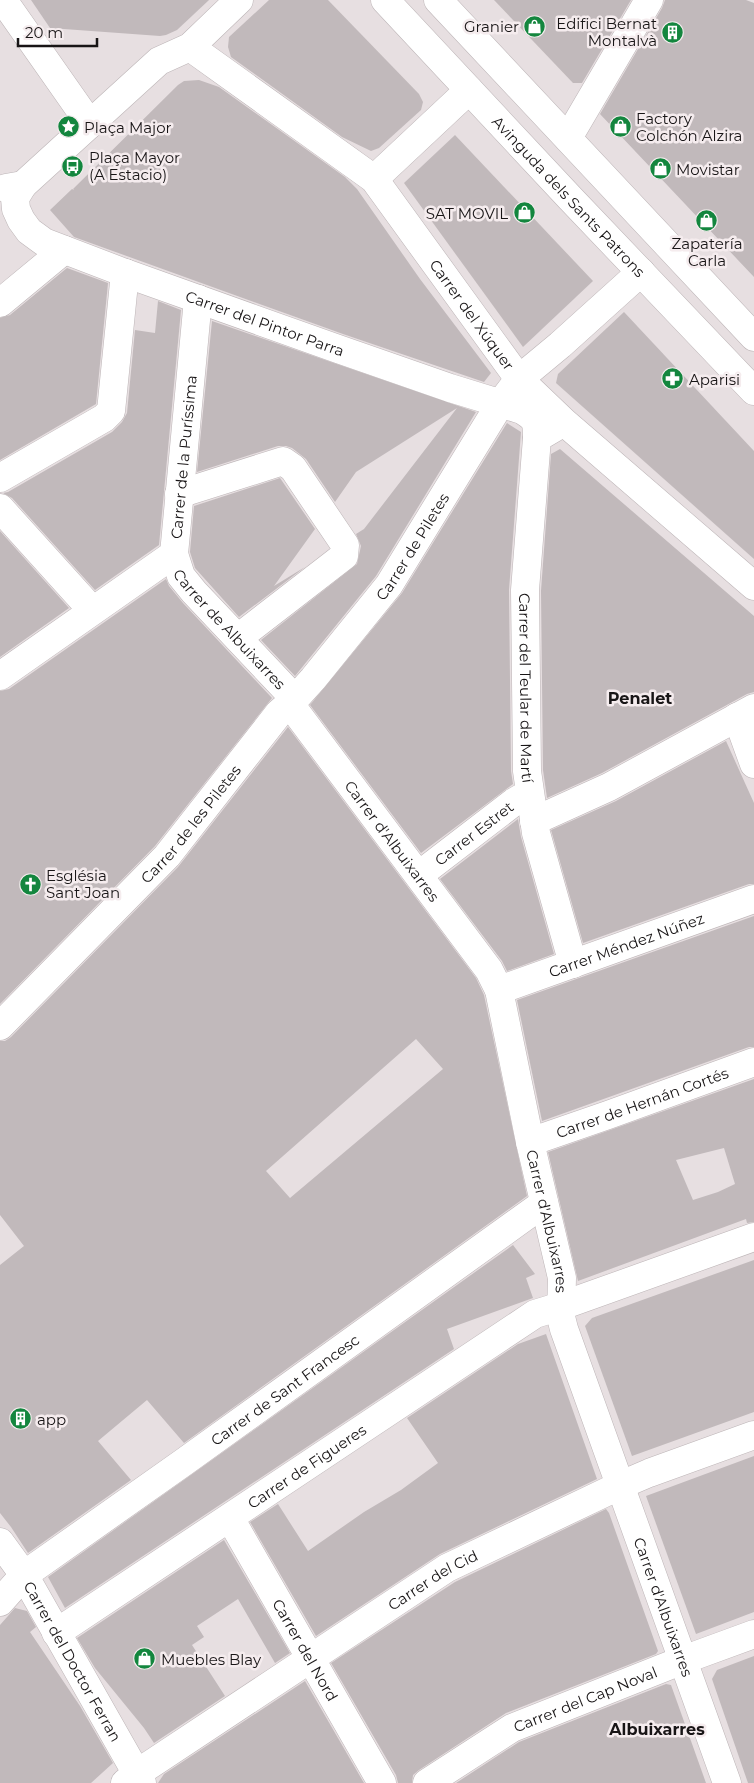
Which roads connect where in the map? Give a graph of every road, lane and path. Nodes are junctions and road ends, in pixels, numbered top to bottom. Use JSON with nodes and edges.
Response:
{"nodes":[{"id":1,"x":3,"y":0,"type":"edge"},
{"id":2,"x":240,"y":0,"type":"edge"},
{"id":3,"x":385,"y":0,"type":"edge"},
{"id":4,"x":438,"y":0,"type":"edge"},
{"id":5,"x":649,"y":0,"type":"edge"},
{"id":6,"x":190,"y":47,"type":"junction"},
{"id":7,"x":469,"y":90,"type":"junction"},
{"id":8,"x":90,"y":124,"type":"junction"},
{"id":9,"x":568,"y":138,"type":"junction"},
{"id":10,"x":374,"y":179,"type":"junction"},
{"id":11,"x":12,"y":187,"type":"edge"},
{"id":12,"x":64,"y":250,"type":"junction"},
{"id":13,"x":641,"y":272,"type":"junction"},
{"id":14,"x":125,"y":273,"type":"junction"},
{"id":15,"x":198,"y":299,"type":"junction"},
{"id":16,"x":0,"y":303,"type":"edge"},
{"id":17,"x":754,"y":337,"type":"edge"},
{"id":18,"x":520,"y":379,"type":"junction"},
{"id":19,"x":754,"y":391,"type":"edge"},
{"id":20,"x":500,"y":404,"type":"junction"},
{"id":21,"x":564,"y":422,"type":"junction"},
{"id":22,"x":537,"y":438,"type":"junction"},
{"id":23,"x":0,"y":478,"type":"edge"},
{"id":24,"x":179,"y":494,"type":"junction"},
{"id":25,"x":0,"y":508,"type":"edge"},
{"id":26,"x":174,"y":554,"type":"junction"},
{"id":27,"x":754,"y":586,"type":"edge"},
{"id":28,"x":92,"y":610,"type":"junction"},
{"id":29,"x":238,"y":638,"type":"junction"},
{"id":30,"x":0,"y":676,"type":"edge"},
{"id":31,"x":292,"y":701,"type":"junction"},
{"id":32,"x":745,"y":713,"type":"edge"},
{"id":33,"x":754,"y":764,"type":"edge"},
{"id":34,"x":532,"y":809,"type":"junction"},
{"id":35,"x":419,"y":875,"type":"junction"},
{"id":36,"x":754,"y":899,"type":"edge"},
{"id":37,"x":573,"y":964,"type":"junction"},
{"id":38,"x":499,"y":990,"type":"junction"},
{"id":39,"x":0,"y":1026,"type":"edge"},
{"id":40,"x":754,"y":1062,"type":"edge"},
{"id":41,"x":530,"y":1142,"type":"junction"},
{"id":42,"x":544,"y":1203,"type":"junction"},
{"id":43,"x":754,"y":1237,"type":"edge"},
{"id":44,"x":561,"y":1306,"type":"junction"},
{"id":45,"x":754,"y":1435,"type":"edge"},
{"id":46,"x":620,"y":1484,"type":"junction"},
{"id":47,"x":230,"y":1518,"type":"junction"},
{"id":48,"x":0,"y":1542,"type":"edge"},
{"id":49,"x":24,"y":1575,"type":"junction"},
{"id":50,"x":0,"y":1602,"type":"edge"},
{"id":51,"x":56,"y":1633,"type":"junction"},
{"id":52,"x":754,"y":1634,"type":"edge"},
{"id":53,"x":310,"y":1660,"type":"junction"},
{"id":54,"x":683,"y":1660,"type":"junction"},
{"id":55,"x":134,"y":1780,"type":"edge"},
{"id":56,"x":382,"y":1783,"type":"edge"},
{"id":57,"x":427,"y":1783,"type":"edge"},
{"id":58,"x":727,"y":1783,"type":"edge"}],
"edges":[{"from":1,"to":8,"type":"street"},
{"from":2,"to":6,"type":"street"},
{"from":3,"to":7,"type":"street","name":"Avinguda dels Sants Patrons"},
{"from":4,"to":9,"type":"street"},
{"from":5,"to":9,"type":"street"},
{"from":6,"to":8,"type":"street"},
{"from":6,"to":10,"type":"street","name":"Carrer del Xúquer"},
{"from":7,"to":10,"type":"street"},
{"from":7,"to":13,"type":"street","name":"Avinguda dels Sants Patrons"},
{"from":8,"to":11,"type":"street"},
{"from":9,"to":17,"type":"street"},
{"from":10,"to":18,"type":"street","name":"Carrer del Xúquer"},
{"from":11,"to":12,"type":"street","name":"Carrer del Pintor Parra"},
{"from":12,"to":14,"type":"street","name":"Carrer del Pintor Parra"},
{"from":12,"to":16,"type":"street"},
{"from":13,"to":18,"type":"street","name":"Carrer de Piletes"},
{"from":13,"to":19,"type":"street","name":"Avinguda dels Sants Patrons"},
{"from":14,"to":15,"type":"street","name":"Carrer del Pintor Parra"},
{"from":14,"to":23,"type":"street"},
{"from":15,"to":20,"type":"street","name":"Carrer del Pintor Parra"},
{"from":15,"to":24,"type":"street","name":"Carrer de la Puríssima"},
{"from":18,"to":20,"type":"street","name":"Carrer de Piletes"},
{"from":18,"to":21,"type":"street","name":"Carrer del Xúquer"},
{"from":20,"to":22,"type":"street","name":"Carrer del Pintor Parra"},
{"from":20,"to":31,"type":"street","name":"Carrer de Piletes"},
{"from":21,"to":22,"type":"street"},
{"from":21,"to":27,"type":"street","name":"Carrer del Xúquer"},
{"from":22,"to":34,"type":"street","name":"Carrer del Teular de Martí"},
{"from":24,"to":26,"type":"street","name":"Carrer de la Puríssima"},
{"from":24,"to":29,"type":"street"},
{"from":25,"to":28,"type":"street"},
{"from":26,"to":28,"type":"street","name":"Carrer de la Puríssima"},
{"from":26,"to":29,"type":"street","name":"Carrer de Albuixarres"},
{"from":28,"to":30,"type":"street","name":"Carrer de la Puríssima"},
{"from":29,"to":31,"type":"street","name":"Carrer de Albuixarres"},
{"from":31,"to":35,"type":"street","name":"Carrer d'Albuixarres"},
{"from":31,"to":39,"type":"street","name":"Carrer de les Piletes"},
{"from":32,"to":33,"type":"street"},
{"from":32,"to":34,"type":"street","name":"Carrer Estret"},
{"from":34,"to":35,"type":"street","name":"Carrer Estret"},
{"from":34,"to":37,"type":"street","name":"Carrer del Teular de Martí"},
{"from":35,"to":38,"type":"street","name":"Carrer d'Albuixarres"},
{"from":36,"to":37,"type":"street","name":"Carrer Méndez Núñez"},
{"from":37,"to":38,"type":"street","name":"Carrer Méndez Núñez"},
{"from":38,"to":41,"type":"street","name":"Carrer d'Albuixarres"},
{"from":40,"to":41,"type":"street","name":"Carrer de Hernán Cortés"},
{"from":41,"to":42,"type":"street","name":"Carrer d'Albuixarres"},
{"from":42,"to":44,"type":"street","name":"Carrer d'Albuixarres"},
{"from":42,"to":49,"type":"street","name":"Carrer de Sant Francesc"},
{"from":43,"to":44,"type":"street","name":"Carrer de Figueres"},
{"from":44,"to":46,"type":"street","name":"Carrer d'Albuixarres"},
{"from":44,"to":47,"type":"street","name":"Carrer de Figueres"},
{"from":45,"to":46,"type":"street","name":"Carrer del Cid"},
{"from":46,"to":53,"type":"street","name":"Carrer del Cid"},
{"from":46,"to":54,"type":"street","name":"Carrer d'Albuixarres"},
{"from":47,"to":51,"type":"street","name":"Carrer de Figueres"},
{"from":47,"to":53,"type":"street","name":"Carrer del Nord"},
{"from":48,"to":49,"type":"street","name":"Carrer del Doctor Ferran"},
{"from":49,"to":50,"type":"street","name":"Carrer de Sant Francesc"},
{"from":49,"to":51,"type":"street","name":"Carrer del Doctor Ferran"},
{"from":51,"to":55,"type":"street","name":"Carrer del Doctor Ferran"},
{"from":52,"to":54,"type":"street","name":"Carrer del Cap Noval"},
{"from":53,"to":55,"type":"street","name":"Carrer del Cid"},
{"from":53,"to":56,"type":"street","name":"Carrer del Nord"},
{"from":54,"to":57,"type":"street","name":"Carrer del Cap Noval"},
{"from":54,"to":58,"type":"street","name":"Carrer d'Albuixarres"}]}
